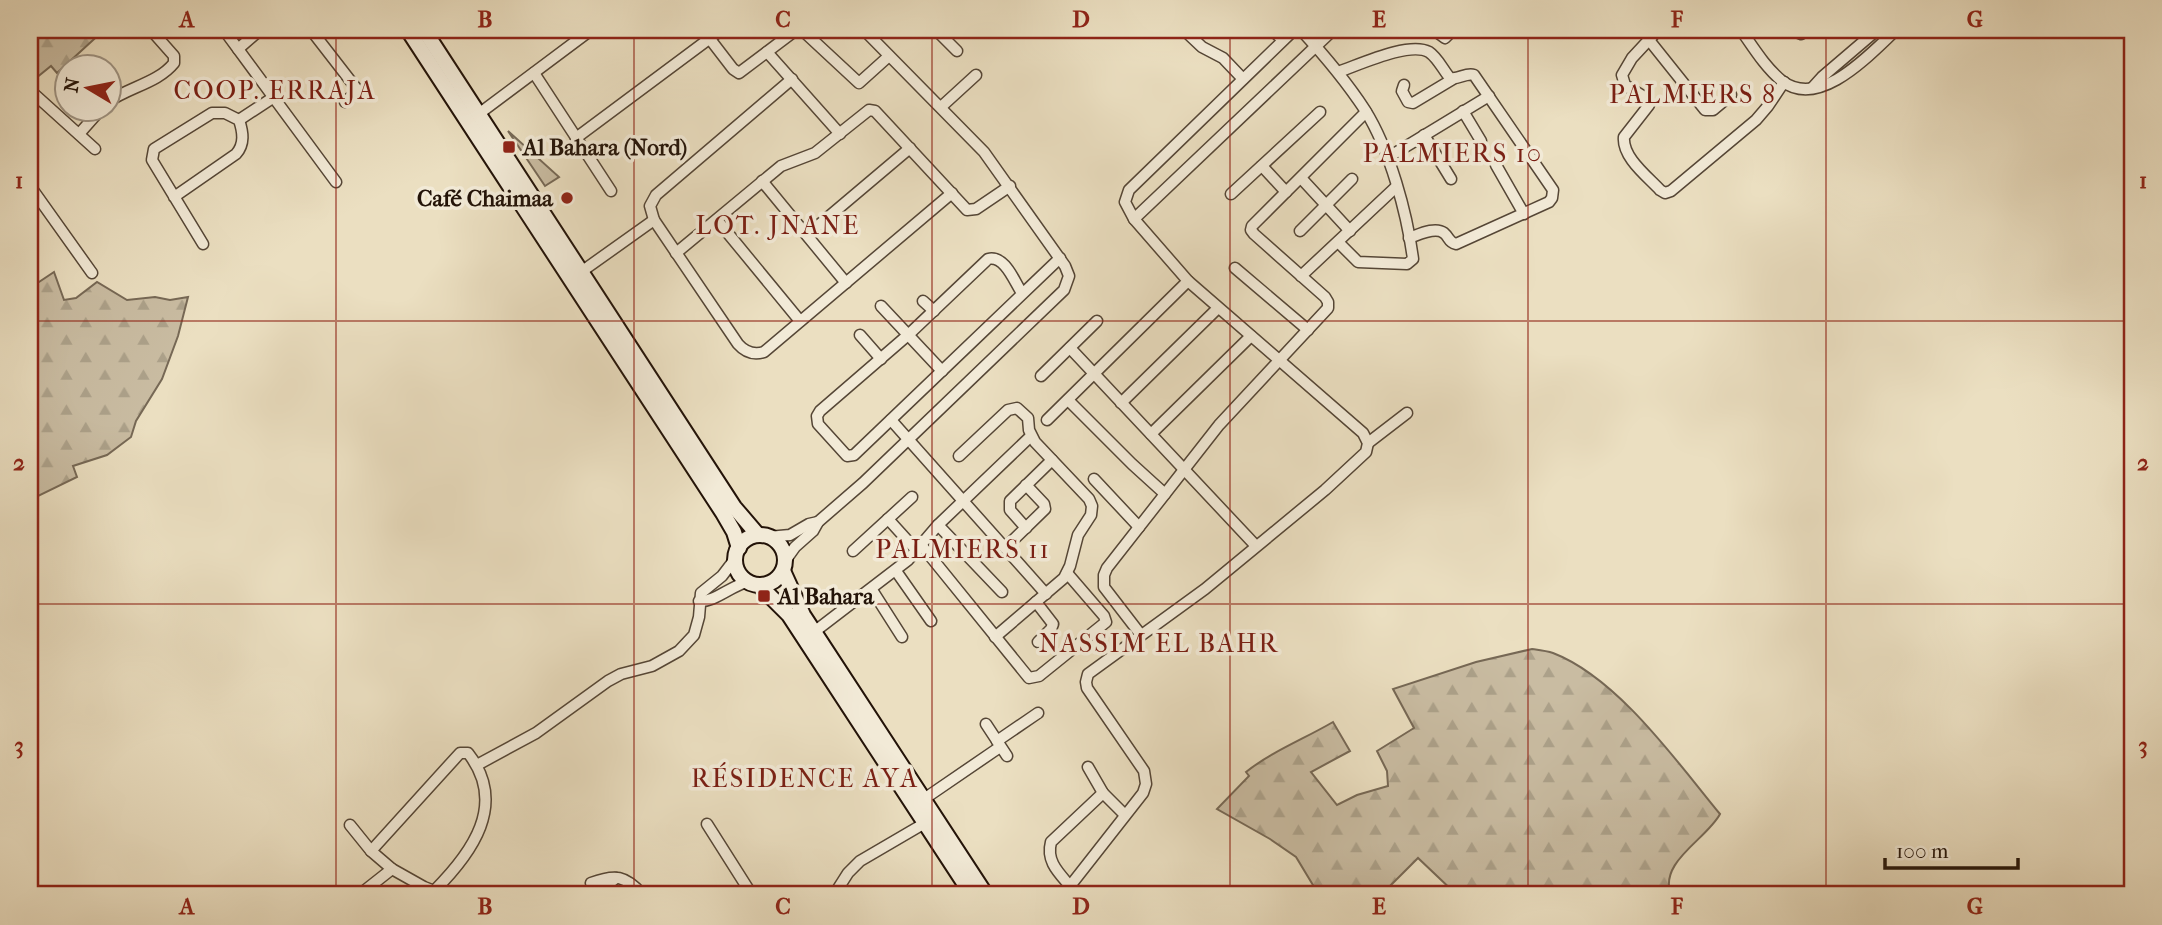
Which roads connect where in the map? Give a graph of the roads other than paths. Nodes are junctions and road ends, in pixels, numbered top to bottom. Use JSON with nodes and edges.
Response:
{"nodes":[{"id":1,"x":151,"y":30,"type":"edge"},
{"id":2,"x":224,"y":30,"type":"edge"},
{"id":3,"x":260,"y":30,"type":"edge"},
{"id":4,"x":311,"y":30,"type":"edge"},
{"id":5,"x":408,"y":30,"type":"edge"},
{"id":6,"x":424,"y":30,"type":"edge"},
{"id":7,"x":591,"y":30,"type":"edge"},
{"id":8,"x":721,"y":30,"type":"edge"},
{"id":9,"x":796,"y":30,"type":"edge"},
{"id":10,"x":802,"y":30,"type":"edge"},
{"id":11,"x":864,"y":30,"type":"edge"},
{"id":12,"x":936,"y":30,"type":"edge"},
{"id":13,"x":1184,"y":30,"type":"edge"},
{"id":14,"x":1272,"y":30,"type":"edge"},
{"id":15,"x":1294,"y":30,"type":"edge"},
{"id":16,"x":1301,"y":30,"type":"edge"},
{"id":17,"x":1334,"y":30,"type":"edge"},
{"id":18,"x":1434,"y":30,"type":"edge"},
{"id":19,"x":1453,"y":30,"type":"edge"},
{"id":20,"x":1658,"y":30,"type":"edge"},
{"id":21,"x":1741,"y":30,"type":"edge"},
{"id":22,"x":1791,"y":30,"type":"edge"},
{"id":23,"x":1807,"y":30,"type":"edge"},
{"id":24,"x":1877,"y":30,"type":"edge"},
{"id":25,"x":1896,"y":30,"type":"edge"},
{"id":26,"x":706,"y":34,"type":"edge"},
{"id":27,"x":1283,"y":40,"type":"junction"},
{"id":28,"x":1649,"y":40,"type":"junction"},
{"id":29,"x":1316,"y":46,"type":"junction"},
{"id":30,"x":239,"y":49,"type":"junction"},
{"id":31,"x":957,"y":51,"type":"dead end"},
{"id":32,"x":767,"y":52,"type":"junction"},
{"id":33,"x":889,"y":55,"type":"junction"},
{"id":34,"x":1338,"y":72,"type":"junction"},
{"id":35,"x":534,"y":73,"type":"junction"},
{"id":36,"x":976,"y":75,"type":"dead end"},
{"id":37,"x":792,"y":79,"type":"junction"},
{"id":38,"x":1242,"y":79,"type":"junction"},
{"id":39,"x":1453,"y":79,"type":"junction"},
{"id":40,"x":1784,"y":82,"type":"junction"},
{"id":41,"x":1404,"y":85,"type":"dead end"},
{"id":42,"x":1812,"y":88,"type":"junction"},
{"id":43,"x":33,"y":93,"type":"dead end"},
{"id":44,"x":122,"y":94,"type":"edge"},
{"id":45,"x":1731,"y":95,"type":"dead end"},
{"id":46,"x":1489,"y":96,"type":"junction"},
{"id":47,"x":274,"y":97,"type":"junction"},
{"id":48,"x":345,"y":102,"type":"dead end"},
{"id":49,"x":941,"y":107,"type":"junction"},
{"id":50,"x":1464,"y":111,"type":"junction"},
{"id":51,"x":1320,"y":112,"type":"dead end"},
{"id":52,"x":1366,"y":112,"type":"junction"},
{"id":53,"x":480,"y":113,"type":"junction"},
{"id":54,"x":239,"y":120,"type":"junction"},
{"id":55,"x":90,"y":122,"type":"edge"},
{"id":56,"x":79,"y":134,"type":"junction"},
{"id":57,"x":840,"y":134,"type":"junction"},
{"id":58,"x":1424,"y":135,"type":"junction"},
{"id":59,"x":576,"y":138,"type":"junction"},
{"id":60,"x":1481,"y":141,"type":"dead end"},
{"id":61,"x":910,"y":148,"type":"junction"},
{"id":62,"x":95,"y":149,"type":"dead end"},
{"id":63,"x":1387,"y":158,"type":"junction"},
{"id":64,"x":1496,"y":165,"type":"dead end"},
{"id":65,"x":1262,"y":166,"type":"junction"},
{"id":66,"x":1301,"y":178,"type":"junction"},
{"id":67,"x":1352,"y":179,"type":"dead end"},
{"id":68,"x":1451,"y":179,"type":"dead end"},
{"id":69,"x":762,"y":181,"type":"junction"},
{"id":70,"x":336,"y":182,"type":"dead end"},
{"id":71,"x":30,"y":186,"type":"edge"},
{"id":72,"x":1010,"y":186,"type":"junction"},
{"id":73,"x":1396,"y":187,"type":"junction"},
{"id":74,"x":611,"y":191,"type":"dead end"},
{"id":75,"x":1286,"y":191,"type":"junction"},
{"id":76,"x":952,"y":193,"type":"junction"},
{"id":77,"x":1231,"y":194,"type":"dead end"},
{"id":78,"x":174,"y":197,"type":"junction"},
{"id":79,"x":1326,"y":205,"type":"junction"},
{"id":80,"x":1524,"y":214,"type":"junction"},
{"id":81,"x":1134,"y":219,"type":"junction"},
{"id":82,"x":654,"y":220,"type":"junction"},
{"id":83,"x":717,"y":220,"type":"junction"},
{"id":84,"x":1300,"y":231,"type":"dead end"},
{"id":85,"x":1350,"y":231,"type":"junction"},
{"id":86,"x":807,"y":236,"type":"junction"},
{"id":87,"x":1409,"y":238,"type":"junction"},
{"id":88,"x":1338,"y":242,"type":"junction"},
{"id":89,"x":203,"y":244,"type":"dead end"},
{"id":90,"x":676,"y":253,"type":"junction"},
{"id":91,"x":1060,"y":258,"type":"junction"},
{"id":92,"x":1235,"y":268,"type":"dead end"},
{"id":93,"x":581,"y":272,"type":"junction"},
{"id":94,"x":92,"y":273,"type":"dead end"},
{"id":95,"x":1301,"y":276,"type":"junction"},
{"id":96,"x":1188,"y":281,"type":"junction"},
{"id":97,"x":846,"y":283,"type":"junction"},
{"id":98,"x":1022,"y":293,"type":"junction"},
{"id":99,"x":923,"y":301,"type":"dead end"},
{"id":100,"x":881,"y":306,"type":"dead end"},
{"id":101,"x":1218,"y":308,"type":"junction"},
{"id":102,"x":934,"y":312,"type":"junction"},
{"id":103,"x":800,"y":321,"type":"junction"},
{"id":104,"x":1097,"y":321,"type":"dead end"},
{"id":105,"x":1308,"y":330,"type":"junction"},
{"id":106,"x":860,"y":335,"type":"dead end"},
{"id":107,"x":908,"y":335,"type":"junction"},
{"id":108,"x":1251,"y":336,"type":"junction"},
{"id":109,"x":1070,"y":348,"type":"junction"},
{"id":110,"x":881,"y":359,"type":"junction"},
{"id":111,"x":1278,"y":361,"type":"junction"},
{"id":112,"x":942,"y":371,"type":"junction"},
{"id":113,"x":1094,"y":374,"type":"junction"},
{"id":114,"x":1041,"y":376,"type":"dead end"},
{"id":115,"x":1068,"y":400,"type":"junction"},
{"id":116,"x":1121,"y":402,"type":"junction"},
{"id":117,"x":1407,"y":412,"type":"dead end"},
{"id":118,"x":891,"y":420,"type":"junction"},
{"id":119,"x":1046,"y":420,"type":"dead end"},
{"id":120,"x":1151,"y":434,"type":"junction"},
{"id":121,"x":1031,"y":436,"type":"junction"},
{"id":122,"x":909,"y":439,"type":"junction"},
{"id":123,"x":1368,"y":443,"type":"junction"},
{"id":124,"x":959,"y":456,"type":"dead end"},
{"id":125,"x":1052,"y":460,"type":"junction"},
{"id":126,"x":1185,"y":469,"type":"junction"},
{"id":127,"x":1094,"y":479,"type":"dead end"},
{"id":128,"x":1026,"y":485,"type":"junction"},
{"id":129,"x":1165,"y":494,"type":"junction"},
{"id":130,"x":912,"y":497,"type":"dead end"},
{"id":131,"x":964,"y":501,"type":"junction"},
{"id":132,"x":888,"y":519,"type":"junction"},
{"id":133,"x":818,"y":522,"type":"junction"},
{"id":134,"x":939,"y":525,"type":"junction"},
{"id":135,"x":1139,"y":527,"type":"junction"},
{"id":136,"x":1026,"y":528,"type":"junction"},
{"id":137,"x":763,"y":536,"type":"junction"},
{"id":138,"x":1256,"y":546,"type":"junction"},
{"id":139,"x":919,"y":548,"type":"junction"},
{"id":140,"x":1005,"y":548,"type":"junction"},
{"id":141,"x":853,"y":551,"type":"dead end"},
{"id":142,"x":737,"y":554,"type":"junction"},
{"id":143,"x":784,"y":566,"type":"junction"},
{"id":144,"x":896,"y":570,"type":"junction"},
{"id":145,"x":1067,"y":573,"type":"junction"},
{"id":146,"x":753,"y":584,"type":"junction"},
{"id":147,"x":872,"y":590,"type":"junction"},
{"id":148,"x":1002,"y":592,"type":"dead end"},
{"id":149,"x":1046,"y":594,"type":"junction"},
{"id":150,"x":699,"y":601,"type":"junction"},
{"id":151,"x":1036,"y":602,"type":"junction"},
{"id":152,"x":931,"y":621,"type":"dead end"},
{"id":153,"x":814,"y":632,"type":"junction"},
{"id":154,"x":1141,"y":635,"type":"junction"},
{"id":155,"x":902,"y":637,"type":"dead end"},
{"id":156,"x":995,"y":637,"type":"junction"},
{"id":157,"x":1038,"y":642,"type":"dead end"},
{"id":158,"x":1038,"y":713,"type":"dead end"},
{"id":159,"x":986,"y":724,"type":"dead end"},
{"id":160,"x":999,"y":744,"type":"junction"},
{"id":161,"x":1007,"y":756,"type":"dead end"},
{"id":162,"x":477,"y":765,"type":"junction"},
{"id":163,"x":1088,"y":767,"type":"dead end"},
{"id":164,"x":1103,"y":793,"type":"junction"},
{"id":165,"x":924,"y":799,"type":"junction"},
{"id":166,"x":1125,"y":815,"type":"junction"},
{"id":167,"x":925,"y":823,"type":"junction"},
{"id":168,"x":707,"y":824,"type":"dead end"},
{"id":169,"x":350,"y":825,"type":"dead end"},
{"id":170,"x":371,"y":851,"type":"junction"},
{"id":171,"x":392,"y":869,"type":"junction"},
{"id":172,"x":616,"y":877,"type":"junction"},
{"id":173,"x":591,"y":883,"type":"dead end"},
{"id":174,"x":1070,"y":886,"type":"junction"},
{"id":175,"x":434,"y":891,"type":"edge"},
{"id":176,"x":640,"y":894,"type":"edge"},
{"id":177,"x":359,"y":895,"type":"edge"},
{"id":178,"x":415,"y":895,"type":"edge"},
{"id":179,"x":594,"y":895,"type":"edge"},
{"id":180,"x":752,"y":895,"type":"edge"},
{"id":181,"x":834,"y":895,"type":"edge"},
{"id":182,"x":972,"y":895,"type":"edge"},
{"id":183,"x":986,"y":895,"type":"edge"},
{"id":184,"x":1063,"y":895,"type":"edge"}],
"edges":[{"from":1,"to":44,"type":"street"},
{"from":2,"to":30,"type":"street"},
{"from":3,"to":30,"type":"street"},
{"from":4,"to":48,"type":"street"},
{"from":5,"to":142,"type":"main road"},
{"from":6,"to":53,"type":"main road"},
{"from":7,"to":35,"type":"street"},
{"from":8,"to":26,"type":"street"},
{"from":9,"to":32,"type":"street"},
{"from":10,"to":33,"type":"street"},
{"from":11,"to":33,"type":"street"},
{"from":12,"to":31,"type":"street"},
{"from":13,"to":38,"type":"street"},
{"from":14,"to":27,"type":"street"},
{"from":15,"to":27,"type":"street"},
{"from":16,"to":29,"type":"street"},
{"from":17,"to":29,"type":"street"},
{"from":18,"to":19,"type":"street"},
{"from":20,"to":28,"type":"street"},
{"from":21,"to":40,"type":"street"},
{"from":22,"to":23,"type":"street"},
{"from":24,"to":42,"type":"street"},
{"from":25,"to":42,"type":"street"},
{"from":26,"to":32,"type":"street"},
{"from":26,"to":59,"type":"street"},
{"from":27,"to":38,"type":"street"},
{"from":28,"to":40,"type":"street"},
{"from":28,"to":45,"type":"street"},
{"from":29,"to":34,"type":"street"},
{"from":29,"to":81,"type":"street"},
{"from":30,"to":47,"type":"street"},
{"from":32,"to":37,"type":"street"},
{"from":33,"to":49,"type":"street"},
{"from":34,"to":39,"type":"street"},
{"from":34,"to":52,"type":"street"},
{"from":35,"to":53,"type":"street"},
{"from":35,"to":59,"type":"street"},
{"from":36,"to":49,"type":"street"},
{"from":37,"to":57,"type":"street"},
{"from":37,"to":82,"type":"street"},
{"from":38,"to":81,"type":"street"},
{"from":39,"to":41,"type":"street"},
{"from":39,"to":46,"type":"street"},
{"from":40,"to":42,"type":"street"},
{"from":43,"to":56,"type":"street"},
{"from":46,"to":50,"type":"street"},
{"from":46,"to":80,"type":"street"},
{"from":47,"to":54,"type":"street"},
{"from":47,"to":70,"type":"street"},
{"from":49,"to":72,"type":"street"},
{"from":50,"to":58,"type":"street"},
{"from":50,"to":60,"type":"street"},
{"from":51,"to":65,"type":"street"},
{"from":52,"to":63,"type":"street"},
{"from":52,"to":66,"type":"street"},
{"from":53,"to":93,"type":"main road"},
{"from":54,"to":78,"type":"street"},
{"from":54,"to":78,"type":"street"},
{"from":55,"to":56,"type":"street"},
{"from":56,"to":62,"type":"street"},
{"from":57,"to":61,"type":"street"},
{"from":57,"to":69,"type":"street"},
{"from":58,"to":63,"type":"street"},
{"from":58,"to":68,"type":"street"},
{"from":59,"to":74,"type":"street"},
{"from":61,"to":76,"type":"street"},
{"from":61,"to":86,"type":"street"},
{"from":63,"to":73,"type":"street"},
{"from":64,"to":80,"type":"street"},
{"from":65,"to":75,"type":"street"},
{"from":65,"to":77,"type":"street"},
{"from":66,"to":75,"type":"street"},
{"from":66,"to":79,"type":"street"},
{"from":67,"to":79,"type":"street"},
{"from":69,"to":83,"type":"street"},
{"from":69,"to":86,"type":"street"},
{"from":71,"to":94,"type":"street"},
{"from":72,"to":76,"type":"street"},
{"from":72,"to":91,"type":"street"},
{"from":73,"to":85,"type":"street"},
{"from":73,"to":87,"type":"street"},
{"from":75,"to":95,"type":"street"},
{"from":76,"to":97,"type":"street"},
{"from":78,"to":89,"type":"street"},
{"from":79,"to":84,"type":"street"},
{"from":79,"to":85,"type":"street"},
{"from":80,"to":87,"type":"street"},
{"from":81,"to":96,"type":"street"},
{"from":82,"to":90,"type":"street"},
{"from":82,"to":93,"type":"street"},
{"from":83,"to":90,"type":"street"},
{"from":83,"to":103,"type":"street"},
{"from":85,"to":88,"type":"street"},
{"from":86,"to":97,"type":"street"},
{"from":87,"to":88,"type":"street"},
{"from":88,"to":95,"type":"street"},
{"from":90,"to":103,"type":"street"},
{"from":91,"to":98,"type":"street"},
{"from":91,"to":122,"type":"street"},
{"from":92,"to":105,"type":"street"},
{"from":93,"to":137,"type":"main road"},
{"from":95,"to":105,"type":"street"},
{"from":96,"to":101,"type":"street"},
{"from":96,"to":113,"type":"street"},
{"from":97,"to":103,"type":"street"},
{"from":98,"to":102,"type":"street"},
{"from":98,"to":112,"type":"street"},
{"from":99,"to":102,"type":"street"},
{"from":100,"to":107,"type":"street"},
{"from":101,"to":108,"type":"street"},
{"from":101,"to":116,"type":"street"},
{"from":102,"to":107,"type":"street"},
{"from":104,"to":109,"type":"street"},
{"from":105,"to":111,"type":"street"},
{"from":106,"to":110,"type":"street"},
{"from":107,"to":110,"type":"street"},
{"from":107,"to":112,"type":"street"},
{"from":108,"to":111,"type":"street"},
{"from":108,"to":120,"type":"street"},
{"from":109,"to":113,"type":"street"},
{"from":109,"to":114,"type":"street"},
{"from":110,"to":118,"type":"street"},
{"from":111,"to":123,"type":"street"},
{"from":111,"to":126,"type":"street"},
{"from":112,"to":118,"type":"street"},
{"from":113,"to":115,"type":"street"},
{"from":113,"to":116,"type":"street"},
{"from":115,"to":119,"type":"street"},
{"from":115,"to":129,"type":"street"},
{"from":116,"to":120,"type":"street"},
{"from":117,"to":123,"type":"street"},
{"from":118,"to":122,"type":"street"},
{"from":120,"to":126,"type":"street"},
{"from":121,"to":124,"type":"street"},
{"from":121,"to":125,"type":"street"},
{"from":121,"to":131,"type":"street"},
{"from":122,"to":131,"type":"street"},
{"from":122,"to":133,"type":"street"},
{"from":123,"to":138,"type":"street"},
{"from":125,"to":128,"type":"street"},
{"from":125,"to":145,"type":"street"},
{"from":126,"to":129,"type":"street"},
{"from":126,"to":138,"type":"street"},
{"from":127,"to":135,"type":"street"},
{"from":128,"to":136,"type":"street"},
{"from":128,"to":136,"type":"street"},
{"from":129,"to":135,"type":"street"},
{"from":130,"to":132,"type":"street"},
{"from":131,"to":134,"type":"street"},
{"from":131,"to":140,"type":"street"},
{"from":132,"to":139,"type":"street"},
{"from":132,"to":141,"type":"street"},
{"from":133,"to":137,"type":"street"},
{"from":133,"to":143,"type":"street"},
{"from":134,"to":139,"type":"street"},
{"from":134,"to":148,"type":"street"},
{"from":135,"to":154,"type":"street"},
{"from":136,"to":140,"type":"street"},
{"from":137,"to":142,"type":"main road"},
{"from":137,"to":143,"type":"main road"},
{"from":138,"to":154,"type":"street"},
{"from":139,"to":144,"type":"street"},
{"from":139,"to":156,"type":"street"},
{"from":140,"to":149,"type":"street"},
{"from":142,"to":146,"type":"main road"},
{"from":142,"to":150,"type":"street"},
{"from":143,"to":146,"type":"main road"},
{"from":143,"to":153,"type":"main road"},
{"from":144,"to":147,"type":"street"},
{"from":144,"to":152,"type":"street"},
{"from":145,"to":149,"type":"street"},
{"from":145,"to":156,"type":"street"},
{"from":146,"to":150,"type":"street"},
{"from":146,"to":167,"type":"main road"},
{"from":147,"to":153,"type":"street"},
{"from":147,"to":155,"type":"street"},
{"from":149,"to":151,"type":"street"},
{"from":150,"to":162,"type":"street"},
{"from":151,"to":156,"type":"street"},
{"from":151,"to":157,"type":"street"},
{"from":153,"to":165,"type":"main road"},
{"from":154,"to":166,"type":"street"},
{"from":158,"to":160,"type":"street"},
{"from":159,"to":160,"type":"street"},
{"from":160,"to":161,"type":"street"},
{"from":160,"to":165,"type":"street"},
{"from":162,"to":170,"type":"street"},
{"from":162,"to":175,"type":"street"},
{"from":163,"to":164,"type":"street"},
{"from":164,"to":166,"type":"street"},
{"from":164,"to":174,"type":"street"},
{"from":165,"to":183,"type":"main road"},
{"from":166,"to":174,"type":"street"},
{"from":167,"to":181,"type":"street"},
{"from":167,"to":182,"type":"main road"},
{"from":168,"to":180,"type":"street"},
{"from":169,"to":170,"type":"street"},
{"from":170,"to":171,"type":"street"},
{"from":171,"to":175,"type":"street"},
{"from":171,"to":177,"type":"street"},
{"from":172,"to":173,"type":"street"},
{"from":172,"to":176,"type":"street"},
{"from":172,"to":179,"type":"street"},
{"from":174,"to":184,"type":"street"},
{"from":175,"to":178,"type":"street"}]}
